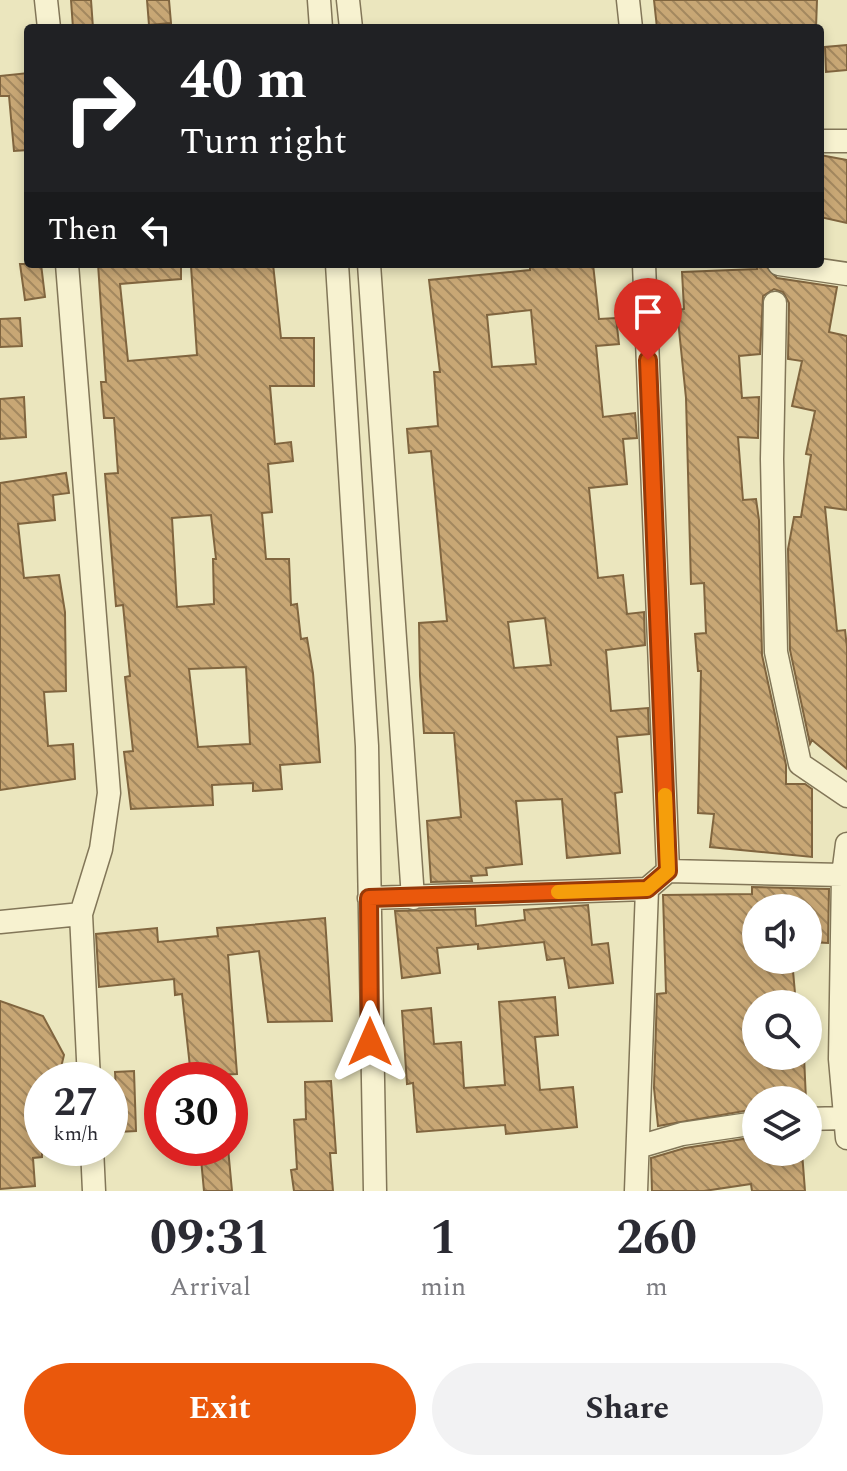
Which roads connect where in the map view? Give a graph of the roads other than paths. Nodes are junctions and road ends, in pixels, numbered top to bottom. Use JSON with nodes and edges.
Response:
{"nodes":[{"id":1,"x":46,"y":0,"type":"edge"},
{"id":2,"x":319,"y":0,"type":"edge"},
{"id":3,"x":348,"y":0,"type":"edge"},
{"id":4,"x":628,"y":0,"type":"edge"},
{"id":5,"x":49,"y":24,"type":"edge"},
{"id":6,"x":321,"y":24,"type":"edge"},
{"id":7,"x":351,"y":24,"type":"edge"},
{"id":8,"x":631,"y":24,"type":"edge"},
{"id":9,"x":824,"y":141,"type":"edge"},
{"id":10,"x":847,"y":141,"type":"edge"},
{"id":11,"x":67,"y":268,"type":"edge"},
{"id":12,"x":337,"y":268,"type":"edge"},
{"id":13,"x":369,"y":268,"type":"edge"},
{"id":14,"x":644,"y":268,"type":"edge"},
{"id":15,"x":806,"y":268,"type":"edge"},
{"id":16,"x":847,"y":274,"type":"edge"},
{"id":17,"x":775,"y":303,"type":"dead end"},
{"id":18,"x":381,"y":430,"type":"junction"},
{"id":19,"x":348,"y":432,"type":"junction"},
{"id":20,"x":847,"y":796,"type":"edge"},
{"id":21,"x":847,"y":844,"type":"edge"},
{"id":22,"x":668,"y":871,"type":"junction"},
{"id":23,"x":843,"y":875,"type":"junction"},
{"id":24,"x":647,"y":889,"type":"junction"},
{"id":25,"x":369,"y":898,"type":"junction"},
{"id":26,"x":413,"y":898,"type":"junction"},
{"id":27,"x":81,"y":914,"type":"junction"},
{"id":28,"x":0,"y":922,"type":"edge"},
{"id":29,"x":88,"y":1062,"type":"edge"},
{"id":30,"x":822,"y":1122,"type":"edge"},
{"id":31,"x":742,"y":1125,"type":"edge"},
{"id":32,"x":845,"y":1128,"type":"edge"},
{"id":33,"x":638,"y":1147,"type":"junction"},
{"id":34,"x":93,"y":1166,"type":"edge"},
{"id":35,"x":94,"y":1191,"type":"edge"},
{"id":36,"x":375,"y":1191,"type":"edge"},
{"id":37,"x":636,"y":1191,"type":"edge"}],
"edges":[{"from":1,"to":5,"type":"street"},
{"from":2,"to":6,"type":"street"},
{"from":3,"to":7,"type":"street"},
{"from":4,"to":8,"type":"street"},
{"from":9,"to":10,"type":"street"},
{"from":11,"to":27,"type":"street"},
{"from":12,"to":19,"type":"street"},
{"from":13,"to":18,"type":"street"},
{"from":14,"to":22,"type":"street"},
{"from":15,"to":16,"type":"street"},
{"from":17,"to":20,"type":"street"},
{"from":18,"to":19,"type":"street"},
{"from":18,"to":26,"type":"street"},
{"from":19,"to":25,"type":"street"},
{"from":21,"to":23,"type":"street"},
{"from":22,"to":23,"type":"street"},
{"from":22,"to":24,"type":"street"},
{"from":23,"to":32,"type":"street"},
{"from":24,"to":26,"type":"street"},
{"from":24,"to":33,"type":"street"},
{"from":25,"to":26,"type":"street"},
{"from":25,"to":36,"type":"street"},
{"from":27,"to":28,"type":"street"},
{"from":27,"to":29,"type":"street"},
{"from":30,"to":32,"type":"street"},
{"from":31,"to":33,"type":"street"},
{"from":33,"to":37,"type":"street"},
{"from":34,"to":35,"type":"street"}]}
